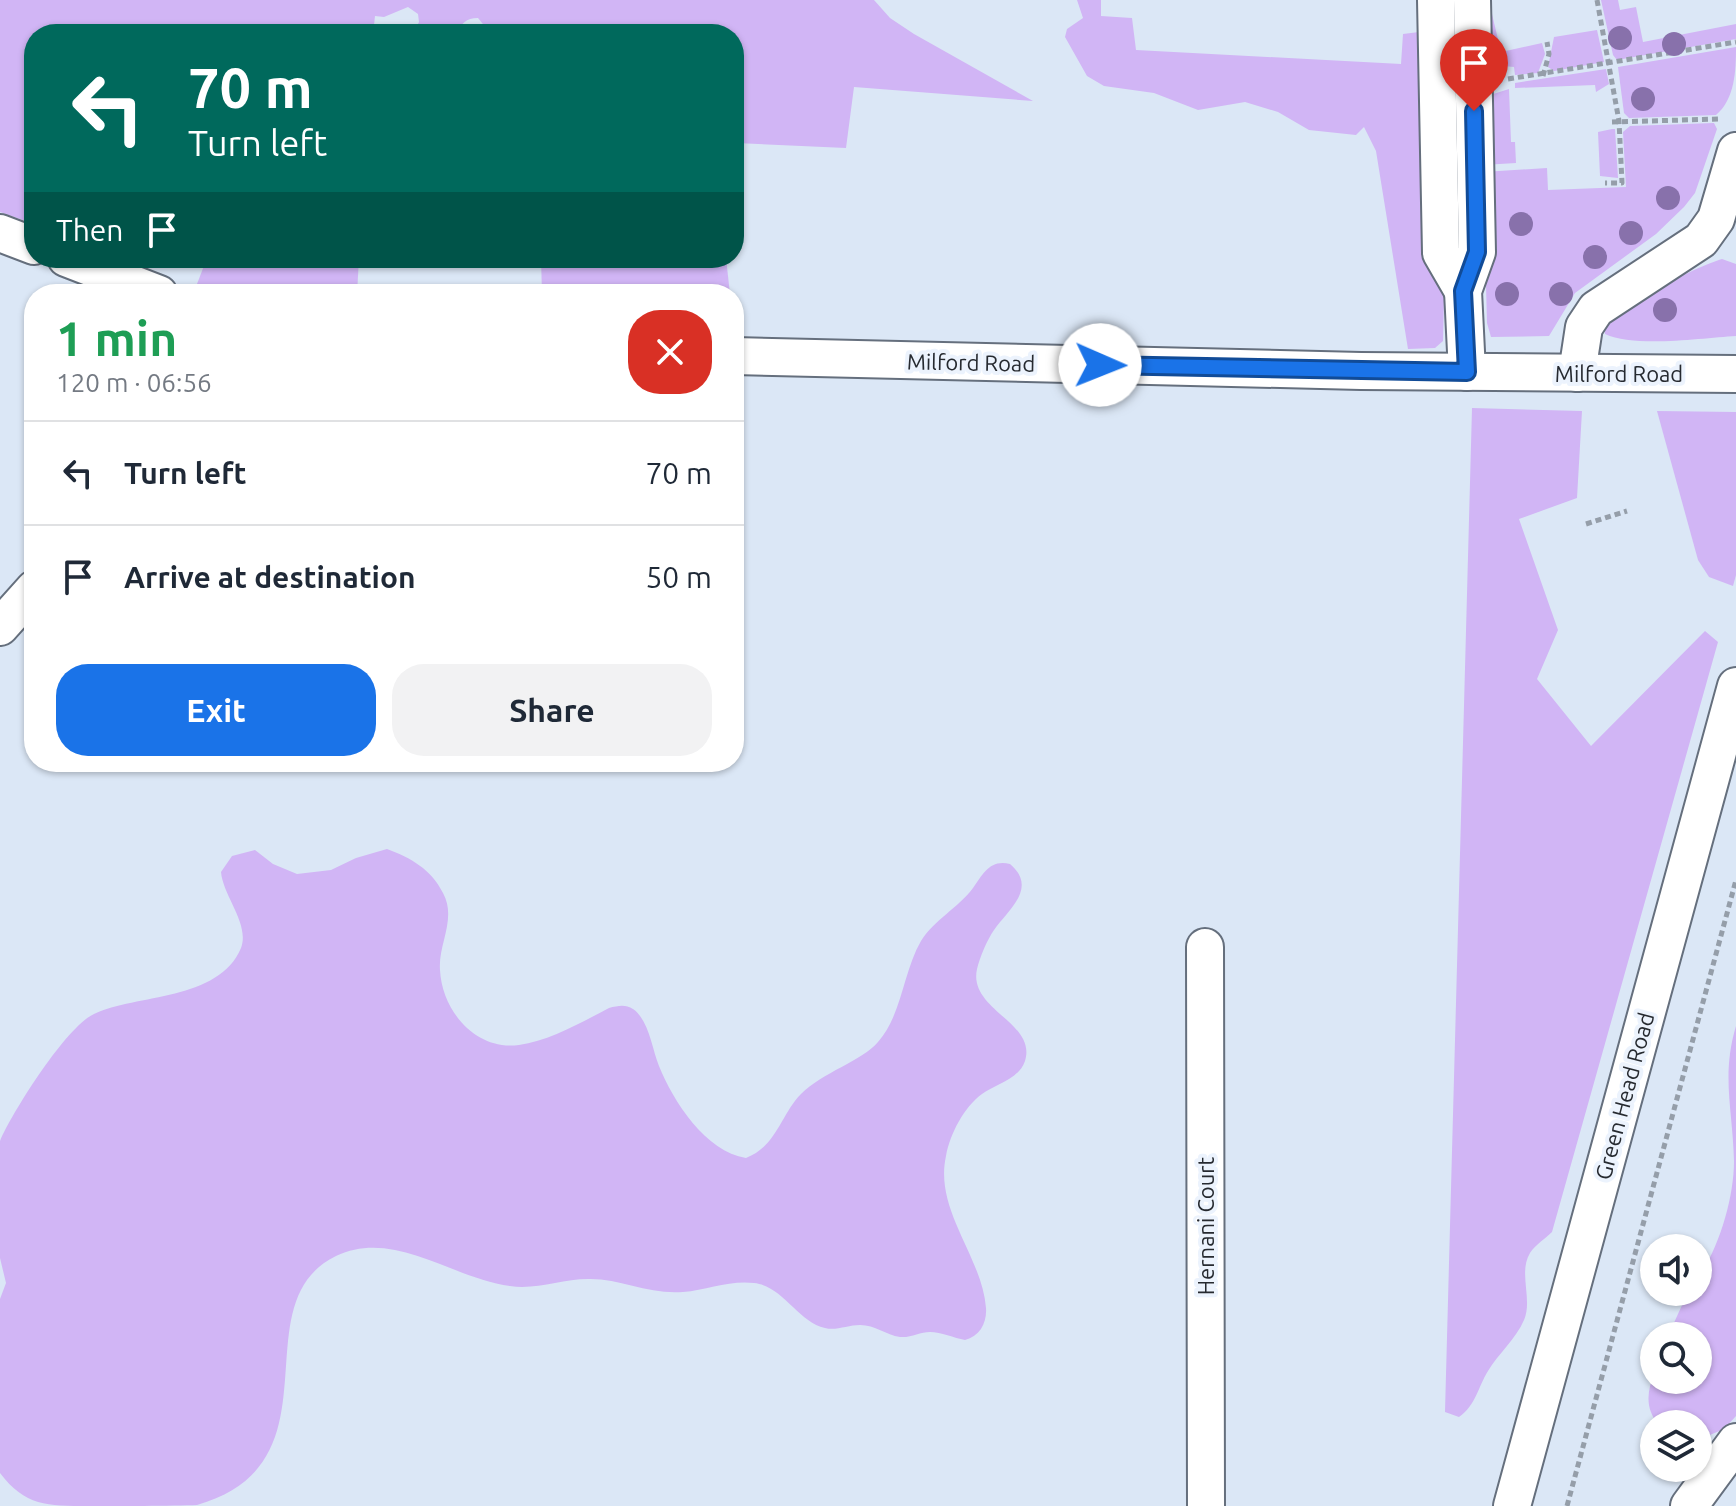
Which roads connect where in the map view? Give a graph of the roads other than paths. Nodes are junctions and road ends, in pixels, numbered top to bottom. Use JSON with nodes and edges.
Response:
{"nodes":[{"id":1,"x":1436,"y":0,"type":"edge"},
{"id":2,"x":1472,"y":0,"type":"edge"},
{"id":3,"x":1473,"y":82,"type":"junction"},
{"id":4,"x":1438,"y":85,"type":"junction"},
{"id":5,"x":1729,"y":135,"type":"edge"},
{"id":6,"x":0,"y":233,"type":"edge"},
{"id":7,"x":24,"y":242,"type":"edge"},
{"id":8,"x":92,"y":268,"type":"edge"},
{"id":9,"x":133,"y":284,"type":"edge"},
{"id":10,"x":1463,"y":291,"type":"junction"},
{"id":11,"x":744,"y":356,"type":"edge"},
{"id":12,"x":1467,"y":372,"type":"junction"},
{"id":13,"x":1577,"y":373,"type":"junction"},
{"id":14,"x":1736,"y":374,"type":"edge"},
{"id":15,"x":24,"y":600,"type":"edge"},
{"id":16,"x":0,"y":627,"type":"edge"},
{"id":17,"x":1736,"y":686,"type":"edge"},
{"id":18,"x":1205,"y":947,"type":"dead end"},
{"id":19,"x":1736,"y":1442,"type":"edge"},
{"id":20,"x":1206,"y":1506,"type":"edge"},
{"id":21,"x":1512,"y":1506,"type":"edge"},
{"id":22,"x":1689,"y":1506,"type":"edge"}],
"edges":[{"from":1,"to":4,"type":"street"},
{"from":2,"to":3,"type":"street"},
{"from":3,"to":4,"type":"street"},
{"from":3,"to":10,"type":"street"},
{"from":4,"to":10,"type":"street"},
{"from":5,"to":13,"type":"street"},
{"from":6,"to":7,"type":"street"},
{"from":8,"to":9,"type":"street"},
{"from":10,"to":12,"type":"street"},
{"from":11,"to":12,"type":"street","name":"Milford Road"},
{"from":12,"to":13,"type":"street","name":"Milford Road"},
{"from":13,"to":14,"type":"street","name":"Milford Road"},
{"from":15,"to":16,"type":"street"},
{"from":17,"to":21,"type":"street","name":"Green Head Road"},
{"from":18,"to":20,"type":"street","name":"Hernani Court"},
{"from":19,"to":22,"type":"street"}]}
